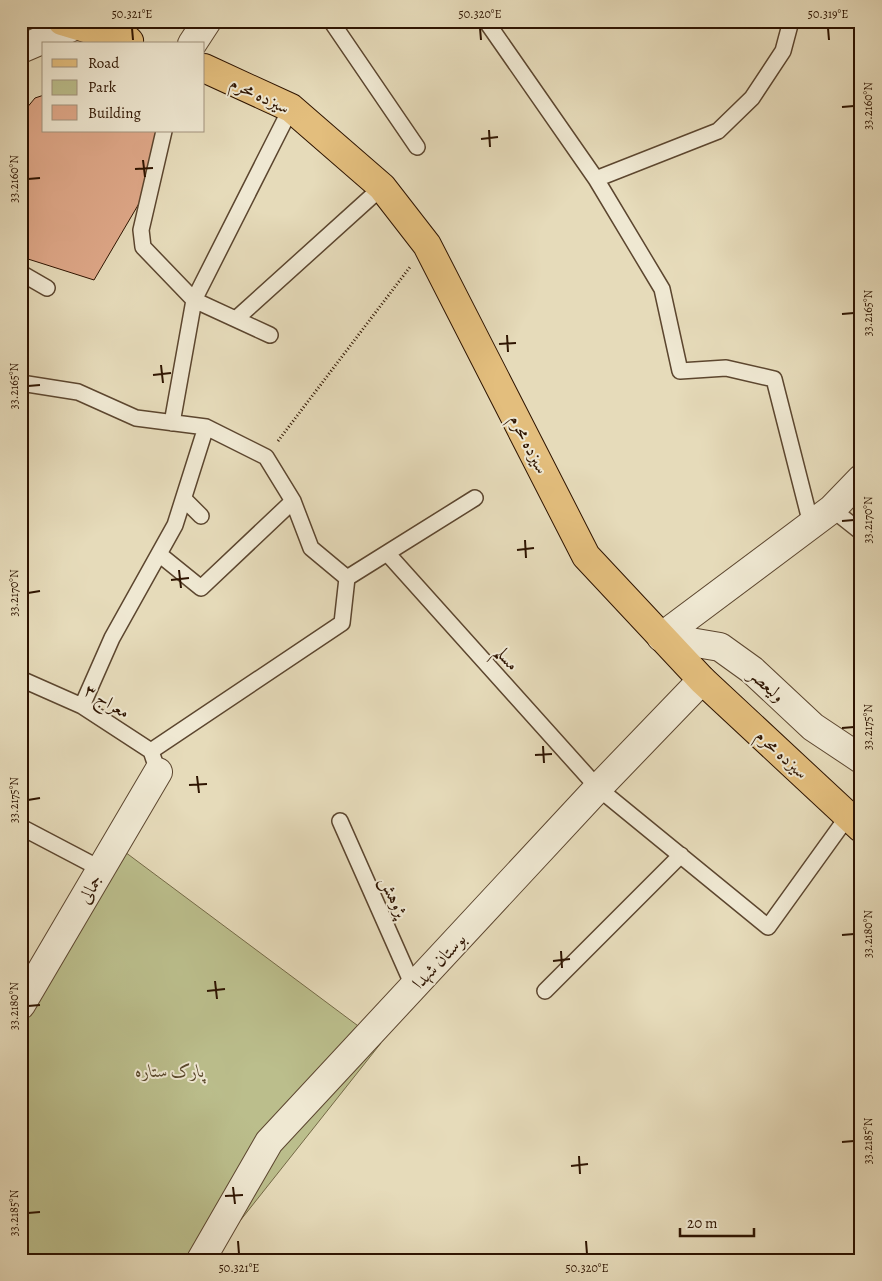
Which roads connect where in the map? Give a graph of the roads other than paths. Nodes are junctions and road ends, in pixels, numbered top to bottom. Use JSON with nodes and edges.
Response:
{"nodes":[{"id":1,"x":108,"y":21,"type":"edge"},
{"id":2,"x":207,"y":21,"type":"edge"},
{"id":3,"x":331,"y":21,"type":"edge"},
{"id":4,"x":486,"y":21,"type":"edge"},
{"id":5,"x":791,"y":21,"type":"edge"},
{"id":6,"x":70,"y":23,"type":"edge"},
{"id":7,"x":134,"y":42,"type":"edge"},
{"id":8,"x":193,"y":42,"type":"edge"},
{"id":9,"x":21,"y":49,"type":"edge"},
{"id":10,"x":205,"y":68,"type":"edge"},
{"id":11,"x":291,"y":108,"type":"junction"},
{"id":12,"x":164,"y":132,"type":"edge"},
{"id":13,"x":418,"y":147,"type":"dead end"},
{"id":14,"x":596,"y":179,"type":"junction"},
{"id":15,"x":382,"y":187,"type":"junction"},
{"id":16,"x":21,"y":273,"type":"edge"},
{"id":17,"x":48,"y":288,"type":"dead end"},
{"id":18,"x":194,"y":300,"type":"junction"},
{"id":19,"x":237,"y":318,"type":"junction"},
{"id":20,"x":270,"y":335,"type":"dead end"},
{"id":21,"x":21,"y":383,"type":"edge"},
{"id":22,"x":172,"y":423,"type":"junction"},
{"id":23,"x":206,"y":427,"type":"junction"},
{"id":24,"x":861,"y":479,"type":"edge"},
{"id":25,"x":475,"y":498,"type":"dead end"},
{"id":26,"x":184,"y":499,"type":"junction"},
{"id":27,"x":293,"y":501,"type":"junction"},
{"id":28,"x":201,"y":516,"type":"dead end"},
{"id":29,"x":822,"y":516,"type":"junction"},
{"id":30,"x":861,"y":532,"type":"edge"},
{"id":31,"x":387,"y":553,"type":"junction"},
{"id":32,"x":159,"y":554,"type":"junction"},
{"id":33,"x":347,"y":578,"type":"junction"},
{"id":34,"x":662,"y":637,"type":"junction"},
{"id":35,"x":21,"y":679,"type":"edge"},
{"id":36,"x":702,"y":680,"type":"junction"},
{"id":37,"x":82,"y":706,"type":"junction"},
{"id":38,"x":861,"y":759,"type":"edge"},
{"id":39,"x":155,"y":762,"type":"junction"},
{"id":40,"x":598,"y":788,"type":"junction"},
{"id":41,"x":340,"y":821,"type":"dead end"},
{"id":42,"x":854,"y":822,"type":"edge"},
{"id":43,"x":21,"y":827,"type":"edge"},
{"id":44,"x":681,"y":855,"type":"junction"},
{"id":45,"x":101,"y":869,"type":"junction"},
{"id":46,"x":414,"y":988,"type":"junction"},
{"id":47,"x":545,"y":991,"type":"dead end"},
{"id":48,"x":21,"y":1005,"type":"edge"},
{"id":49,"x":201,"y":1260,"type":"edge"}],
"edges":[{"from":1,"to":7,"type":"main road"},
{"from":2,"to":8,"type":"street"},
{"from":3,"to":13,"type":"lane"},
{"from":4,"to":14,"type":"lane"},
{"from":5,"to":14,"type":"lane"},
{"from":6,"to":7,"type":"main road"},
{"from":6,"to":9,"type":"street"},
{"from":10,"to":11,"type":"main road","name":"سیزده محرم"},
{"from":11,"to":15,"type":"main road","name":"سیزده محرم"},
{"from":11,"to":18,"type":"lane"},
{"from":12,"to":18,"type":"lane"},
{"from":14,"to":29,"type":"lane"},
{"from":15,"to":19,"type":"lane"},
{"from":15,"to":34,"type":"main road","name":"سیزده محرم"},
{"from":16,"to":17,"type":"lane"},
{"from":18,"to":19,"type":"lane"},
{"from":18,"to":22,"type":"lane"},
{"from":19,"to":20,"type":"lane"},
{"from":21,"to":22,"type":"lane"},
{"from":22,"to":23,"type":"lane"},
{"from":23,"to":26,"type":"lane"},
{"from":23,"to":27,"type":"lane"},
{"from":24,"to":29,"type":"street"},
{"from":25,"to":31,"type":"lane"},
{"from":26,"to":28,"type":"lane"},
{"from":26,"to":32,"type":"lane"},
{"from":27,"to":32,"type":"lane"},
{"from":27,"to":33,"type":"lane"},
{"from":29,"to":30,"type":"lane"},
{"from":29,"to":34,"type":"street"},
{"from":31,"to":33,"type":"lane"},
{"from":31,"to":40,"type":"lane","name":"مسلم"},
{"from":32,"to":37,"type":"lane"},
{"from":33,"to":39,"type":"lane"},
{"from":34,"to":36,"type":"main road","name":"سیزده محرم"},
{"from":34,"to":38,"type":"street","name":"ولیعصر"},
{"from":35,"to":37,"type":"lane","name":"معراج ۳"},
{"from":36,"to":40,"type":"street","name":"بوستان شهدا"},
{"from":36,"to":42,"type":"main road","name":"سیزده محرم"},
{"from":37,"to":39,"type":"lane","name":"معراج ۳"},
{"from":39,"to":45,"type":"street","name":"جمالی"},
{"from":40,"to":44,"type":"lane","name":"مسلم"},
{"from":40,"to":46,"type":"street","name":"بوستان شهدا"},
{"from":41,"to":46,"type":"lane","name":"پژوهش"},
{"from":42,"to":44,"type":"lane","name":"مسلم"},
{"from":43,"to":45,"type":"lane"},
{"from":44,"to":47,"type":"lane"},
{"from":45,"to":48,"type":"street","name":"جمالی"},
{"from":46,"to":49,"type":"street","name":"بوستان شهدا"}]}
